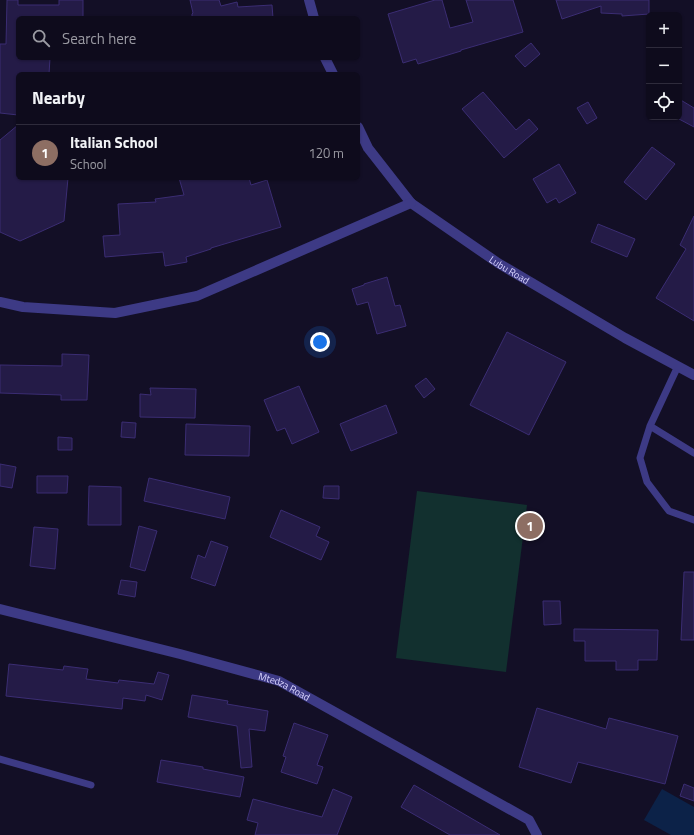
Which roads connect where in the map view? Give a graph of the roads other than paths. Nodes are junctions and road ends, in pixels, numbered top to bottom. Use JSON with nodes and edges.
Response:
{"nodes":[{"id":1,"x":309,"y":0,"type":"edge"},
{"id":2,"x":313,"y":16,"type":"edge"},
{"id":3,"x":326,"y":60,"type":"edge"},
{"id":4,"x":332,"y":72,"type":"edge"},
{"id":5,"x":360,"y":131,"type":"edge"},
{"id":6,"x":412,"y":203,"type":"junction"},
{"id":7,"x":0,"y":302,"type":"edge"},
{"id":8,"x":678,"y":366,"type":"junction"},
{"id":9,"x":694,"y":375,"type":"edge"},
{"id":10,"x":650,"y":426,"type":"junction"},
{"id":11,"x":694,"y":452,"type":"edge"},
{"id":12,"x":694,"y":520,"type":"edge"},
{"id":13,"x":0,"y":609,"type":"edge"},
{"id":14,"x":0,"y":760,"type":"edge"},
{"id":15,"x":91,"y":785,"type":"dead end"},
{"id":16,"x":537,"y":835,"type":"edge"}],
"edges":[{"from":1,"to":2,"type":"street"},
{"from":3,"to":4,"type":"street"},
{"from":5,"to":6,"type":"street","name":"Lubu Road"},
{"from":6,"to":7,"type":"street"},
{"from":6,"to":8,"type":"street","name":"Lubu Road"},
{"from":8,"to":9,"type":"street","name":"Lubu Road"},
{"from":8,"to":10,"type":"lane"},
{"from":10,"to":11,"type":"lane"},
{"from":10,"to":12,"type":"lane"},
{"from":13,"to":16,"type":"street","name":"Mtedza Road"},
{"from":14,"to":15,"type":"lane"}]}
